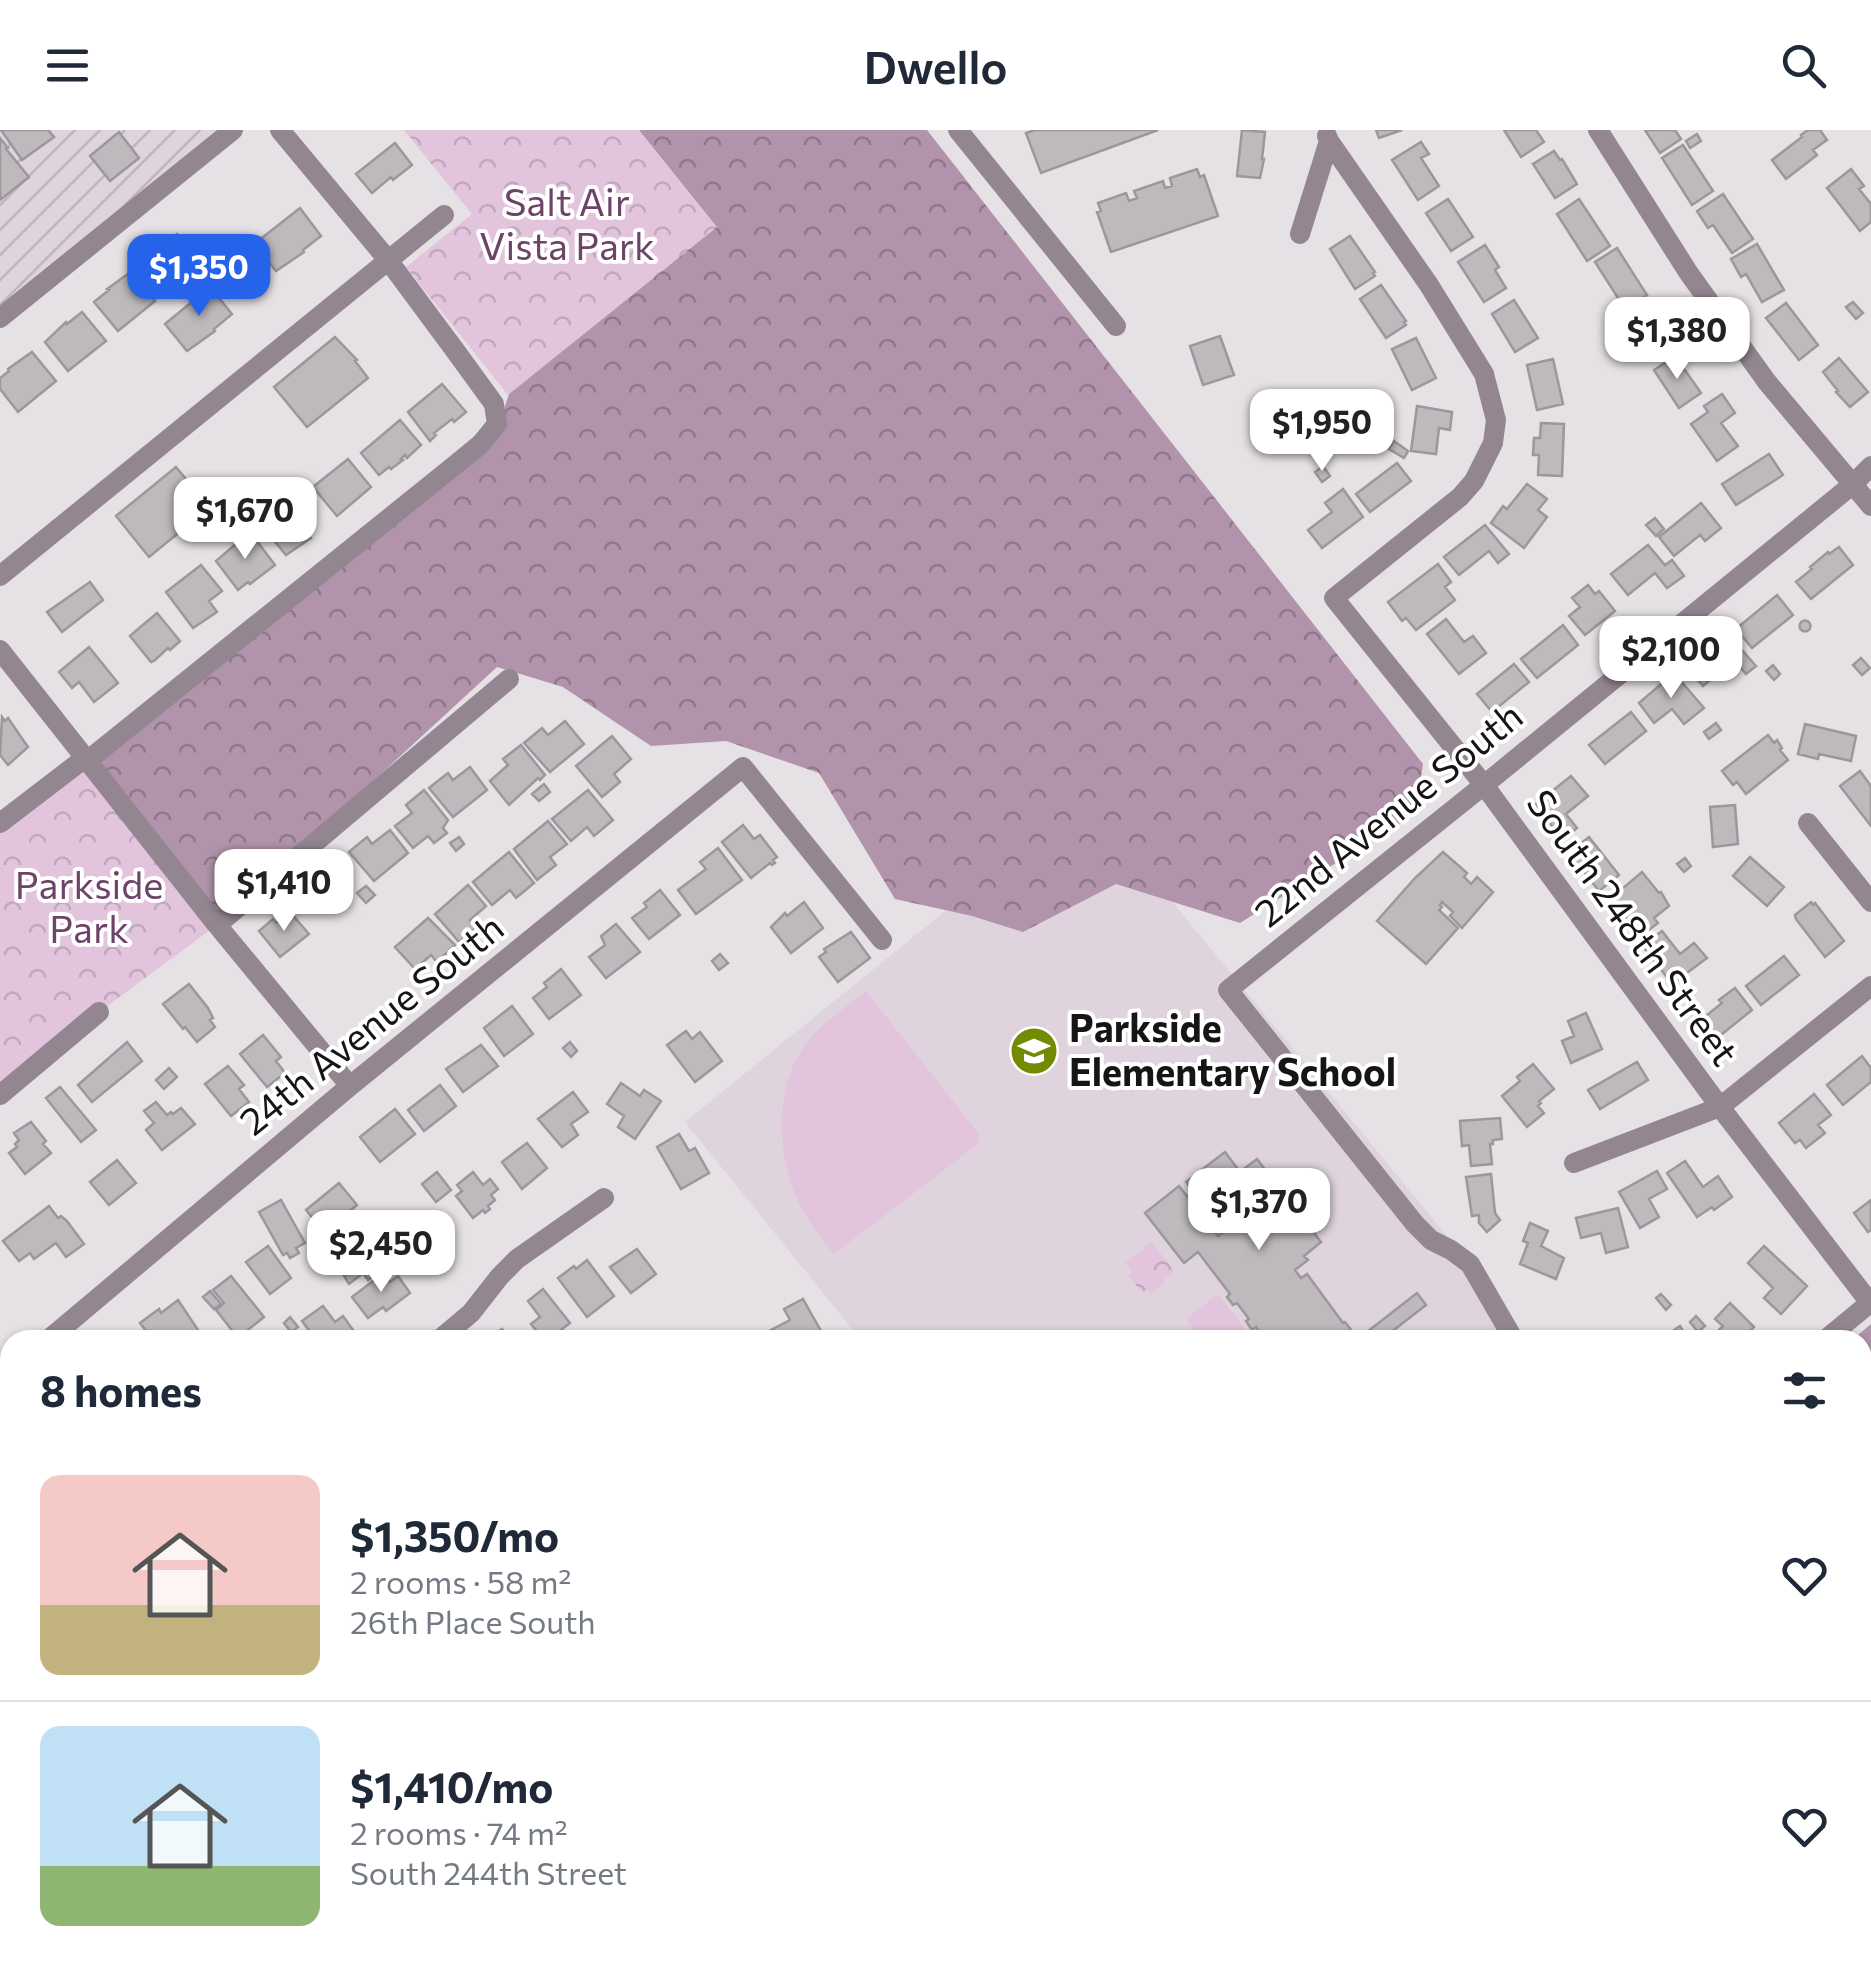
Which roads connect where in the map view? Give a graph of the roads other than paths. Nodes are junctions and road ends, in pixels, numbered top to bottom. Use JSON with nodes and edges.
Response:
{"nodes":[{"id":1,"x":234,"y":130,"type":"edge"},
{"id":2,"x":280,"y":130,"type":"edge"},
{"id":3,"x":958,"y":130,"type":"edge"},
{"id":4,"x":1598,"y":130,"type":"edge"},
{"id":5,"x":1327,"y":135,"type":"edge"},
{"id":6,"x":444,"y":215,"type":"dead end"},
{"id":7,"x":1300,"y":234,"type":"dead end"},
{"id":8,"x":388,"y":260,"type":"junction"},
{"id":9,"x":0,"y":318,"type":"edge"},
{"id":10,"x":1116,"y":326,"type":"dead end"},
{"id":11,"x":1871,"y":466,"type":"edge"},
{"id":12,"x":1852,"y":485,"type":"junction"},
{"id":13,"x":1871,"y":506,"type":"edge"},
{"id":14,"x":0,"y":576,"type":"edge"},
{"id":15,"x":0,"y":650,"type":"edge"},
{"id":16,"x":509,"y":679,"type":"dead end"},
{"id":17,"x":86,"y":760,"type":"junction"},
{"id":18,"x":1484,"y":784,"type":"junction"},
{"id":19,"x":0,"y":823,"type":"edge"},
{"id":20,"x":1808,"y":823,"type":"dead end"},
{"id":21,"x":1871,"y":902,"type":"edge"},
{"id":22,"x":217,"y":924,"type":"junction"},
{"id":23,"x":882,"y":940,"type":"dead end"},
{"id":24,"x":1871,"y":986,"type":"edge"},
{"id":25,"x":99,"y":1012,"type":"dead end"},
{"id":26,"x":350,"y":1086,"type":"junction"},
{"id":27,"x":0,"y":1095,"type":"edge"},
{"id":28,"x":1720,"y":1107,"type":"junction"},
{"id":29,"x":1574,"y":1164,"type":"dead end"},
{"id":30,"x":604,"y":1198,"type":"dead end"},
{"id":31,"x":1870,"y":1303,"type":"edge"},
{"id":32,"x":61,"y":1330,"type":"edge"},
{"id":33,"x":451,"y":1330,"type":"edge"},
{"id":34,"x":1508,"y":1330,"type":"edge"},
{"id":35,"x":1838,"y":1330,"type":"edge"}],
"edges":[{"from":1,"to":9,"type":"street"},
{"from":2,"to":8,"type":"street"},
{"from":3,"to":10,"type":"street"},
{"from":4,"to":12,"type":"street"},
{"from":5,"to":7,"type":"street"},
{"from":5,"to":18,"type":"street","name":"South 248th Street"},
{"from":6,"to":8,"type":"street"},
{"from":8,"to":14,"type":"street"},
{"from":8,"to":17,"type":"street"},
{"from":11,"to":12,"type":"street","name":"22nd Avenue South"},
{"from":12,"to":13,"type":"street"},
{"from":12,"to":18,"type":"street","name":"22nd Avenue South"},
{"from":15,"to":17,"type":"street"},
{"from":16,"to":22,"type":"street"},
{"from":17,"to":19,"type":"street"},
{"from":17,"to":22,"type":"street"},
{"from":18,"to":28,"type":"street","name":"South 248th Street"},
{"from":18,"to":34,"type":"street","name":"22nd Avenue South"},
{"from":20,"to":21,"type":"street"},
{"from":22,"to":26,"type":"street"},
{"from":23,"to":26,"type":"street","name":"24th Avenue South"},
{"from":24,"to":28,"type":"street"},
{"from":25,"to":27,"type":"street"},
{"from":26,"to":32,"type":"street","name":"24th Avenue South"},
{"from":28,"to":29,"type":"street"},
{"from":28,"to":31,"type":"street","name":"South 248th Street"},
{"from":30,"to":33,"type":"street"},
{"from":31,"to":35,"type":"street"}]}
